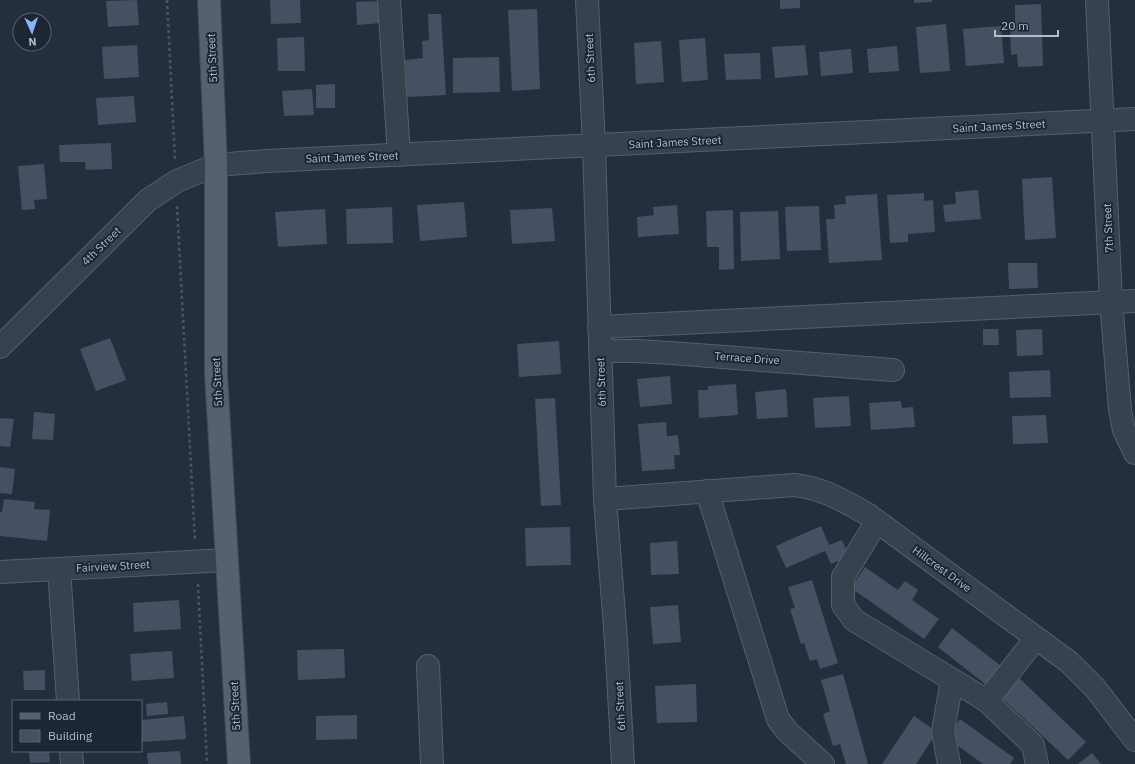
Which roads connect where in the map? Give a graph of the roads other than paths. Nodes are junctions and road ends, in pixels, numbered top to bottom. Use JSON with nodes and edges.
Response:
{"nodes":[{"id":1,"x":209,"y":0,"type":"edge"},
{"id":2,"x":389,"y":0,"type":"edge"},
{"id":3,"x":587,"y":0,"type":"edge"},
{"id":4,"x":1097,"y":0,"type":"edge"},
{"id":5,"x":1135,"y":119,"type":"edge"},
{"id":6,"x":1103,"y":120,"type":"junction"},
{"id":7,"x":594,"y":146,"type":"junction"},
{"id":8,"x":398,"y":155,"type":"junction"},
{"id":9,"x":216,"y":165,"type":"junction"},
{"id":10,"x":1135,"y":301,"type":"edge"},
{"id":11,"x":1111,"y":302,"type":"junction"},
{"id":12,"x":599,"y":327,"type":"junction"},
{"id":13,"x":0,"y":347,"type":"edge"},
{"id":14,"x":600,"y":351,"type":"junction"},
{"id":15,"x":893,"y":370,"type":"dead end"},
{"id":16,"x":1135,"y":453,"type":"edge"},
{"id":17,"x":707,"y":490,"type":"junction"},
{"id":18,"x":605,"y":499,"type":"junction"},
{"id":19,"x":877,"y":521,"type":"junction"},
{"id":20,"x":227,"y":560,"type":"junction"},
{"id":21,"x":59,"y":569,"type":"junction"},
{"id":22,"x":0,"y":572,"type":"edge"},
{"id":23,"x":1036,"y":638,"type":"junction"},
{"id":24,"x":428,"y":666,"type":"dead end"},
{"id":25,"x":952,"y":680,"type":"junction"},
{"id":26,"x":68,"y":700,"type":"edge"},
{"id":27,"x":987,"y":702,"type":"junction"},
{"id":28,"x":1135,"y":740,"type":"edge"},
{"id":29,"x":71,"y":752,"type":"edge"},
{"id":30,"x":72,"y":764,"type":"edge"},
{"id":31,"x":239,"y":764,"type":"edge"},
{"id":32,"x":432,"y":764,"type":"edge"},
{"id":33,"x":623,"y":764,"type":"edge"},
{"id":34,"x":823,"y":764,"type":"edge"},
{"id":35,"x":949,"y":764,"type":"edge"},
{"id":36,"x":1037,"y":764,"type":"edge"}],
"edges":[{"from":1,"to":9,"type":"main road","name":"5th Street"},
{"from":2,"to":8,"type":"street"},
{"from":3,"to":7,"type":"street","name":"6th Street"},
{"from":4,"to":6,"type":"street","name":"7th Street"},
{"from":5,"to":6,"type":"street","name":"Saint James Street"},
{"from":6,"to":7,"type":"street","name":"Saint James Street"},
{"from":6,"to":11,"type":"street","name":"7th Street"},
{"from":7,"to":8,"type":"street","name":"Saint James Street"},
{"from":7,"to":12,"type":"street","name":"6th Street"},
{"from":8,"to":9,"type":"street","name":"Saint James Street"},
{"from":9,"to":13,"type":"street","name":"4th Street"},
{"from":9,"to":20,"type":"main road","name":"5th Street"},
{"from":10,"to":11,"type":"street"},
{"from":11,"to":12,"type":"street"},
{"from":11,"to":16,"type":"street","name":"7th Street"},
{"from":12,"to":14,"type":"street","name":"6th Street"},
{"from":14,"to":15,"type":"street","name":"Terrace Drive"},
{"from":14,"to":18,"type":"street","name":"6th Street"},
{"from":17,"to":18,"type":"street","name":"Hillcrest Drive"},
{"from":17,"to":19,"type":"street","name":"Hillcrest Drive"},
{"from":17,"to":34,"type":"street"},
{"from":18,"to":33,"type":"street","name":"6th Street"},
{"from":19,"to":23,"type":"street","name":"Hillcrest Drive"},
{"from":19,"to":25,"type":"street"},
{"from":20,"to":21,"type":"street","name":"Fairview Street"},
{"from":20,"to":31,"type":"main road","name":"5th Street"},
{"from":21,"to":22,"type":"street","name":"Fairview Street"},
{"from":21,"to":26,"type":"street"},
{"from":23,"to":27,"type":"street"},
{"from":23,"to":28,"type":"street","name":"Hillcrest Drive"},
{"from":24,"to":32,"type":"street"},
{"from":25,"to":27,"type":"street"},
{"from":25,"to":35,"type":"street"},
{"from":27,"to":36,"type":"street"},
{"from":29,"to":30,"type":"street"}]}
